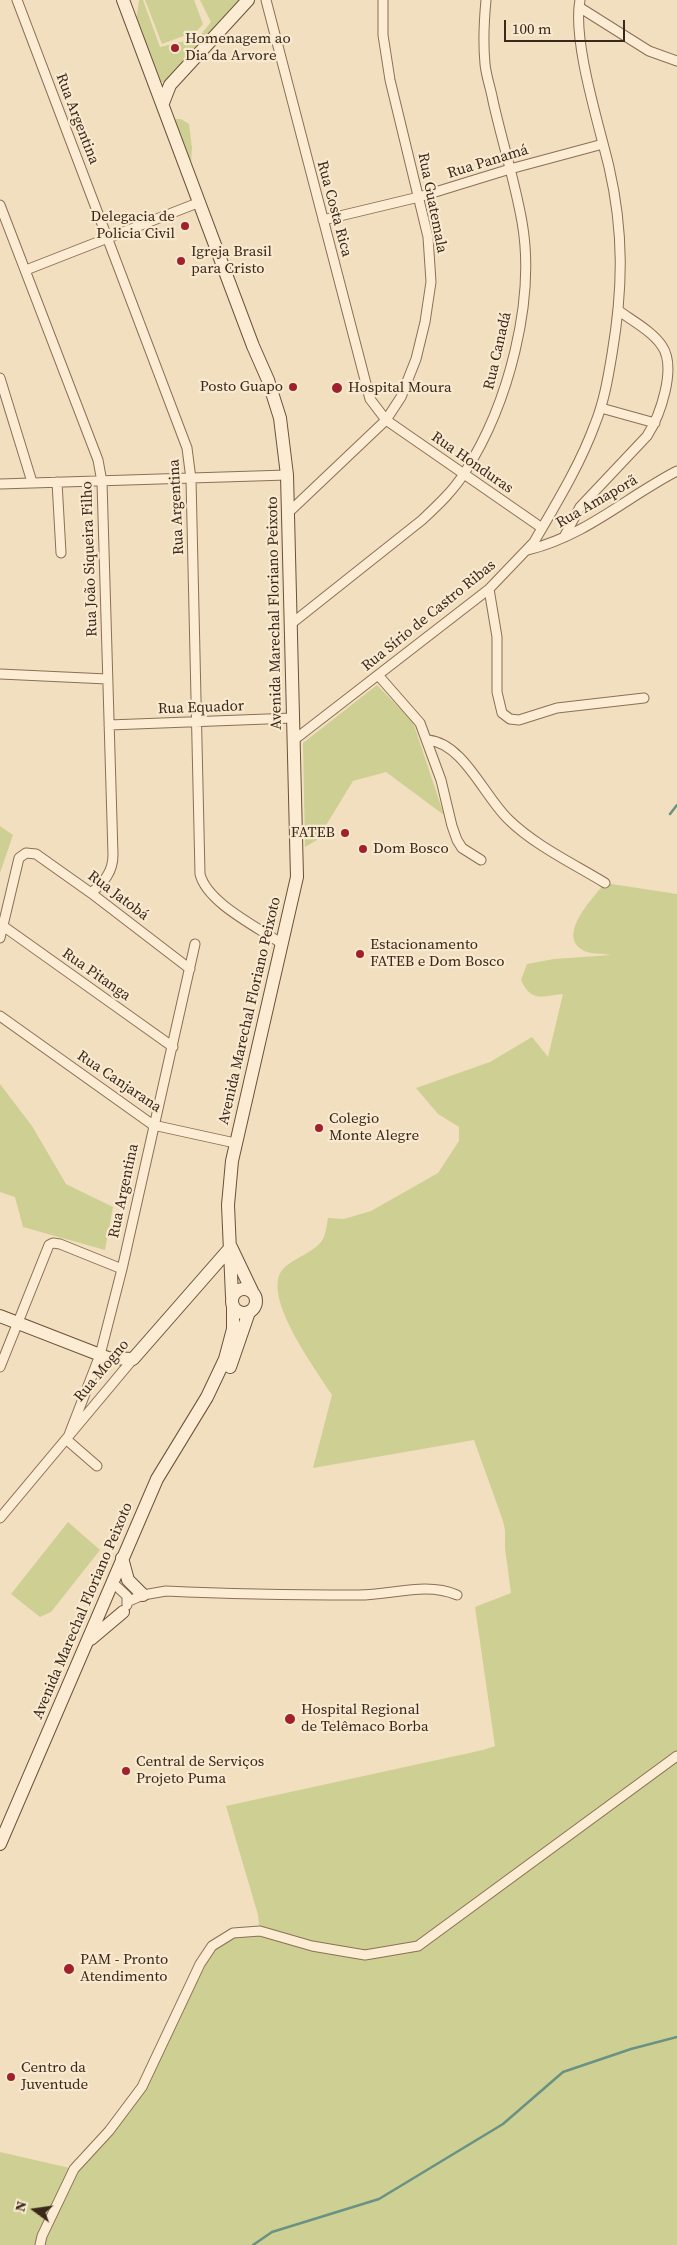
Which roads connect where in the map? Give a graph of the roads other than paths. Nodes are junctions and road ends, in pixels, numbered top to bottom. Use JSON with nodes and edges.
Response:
{"nodes":[{"id":1,"x":17,"y":0,"type":"edge"},
{"id":2,"x":124,"y":0,"type":"edge"},
{"id":3,"x":130,"y":0,"type":"edge"},
{"id":4,"x":248,"y":0,"type":"edge"},
{"id":5,"x":266,"y":0,"type":"edge"},
{"id":6,"x":383,"y":0,"type":"edge"},
{"id":7,"x":486,"y":0,"type":"edge"},
{"id":8,"x":580,"y":4,"type":"edge"},
{"id":9,"x":129,"y":15,"type":"junction"},
{"id":10,"x":677,"y":61,"type":"edge"},
{"id":11,"x":163,"y":103,"type":"junction"},
{"id":12,"x":603,"y":144,"type":"junction"},
{"id":13,"x":510,"y":169,"type":"junction"},
{"id":14,"x":420,"y":197,"type":"junction"},
{"id":15,"x":200,"y":202,"type":"junction"},
{"id":16,"x":0,"y":205,"type":"edge"},
{"id":17,"x":323,"y":220,"type":"junction"},
{"id":18,"x":108,"y":238,"type":"junction"},
{"id":19,"x":26,"y":270,"type":"junction"},
{"id":20,"x":619,"y":312,"type":"junction"},
{"id":21,"x":0,"y":378,"type":"edge"},
{"id":22,"x":601,"y":408,"type":"junction"},
{"id":23,"x":386,"y":420,"type":"junction"},
{"id":24,"x":655,"y":423,"type":"junction"},
{"id":25,"x":677,"y":471,"type":"edge"},
{"id":26,"x":464,"y":474,"type":"junction"},
{"id":27,"x":287,"y":475,"type":"junction"},
{"id":28,"x":192,"y":479,"type":"junction"},
{"id":29,"x":32,"y":482,"type":"junction"},
{"id":30,"x":57,"y":482,"type":"junction"},
{"id":31,"x":102,"y":482,"type":"junction"},
{"id":32,"x":0,"y":484,"type":"edge"},
{"id":33,"x":288,"y":513,"type":"junction"},
{"id":34,"x":542,"y":528,"type":"junction"},
{"id":35,"x":564,"y":537,"type":"junction"},
{"id":36,"x":527,"y":550,"type":"junction"},
{"id":37,"x":61,"y":553,"type":"dead end"},
{"id":38,"x":488,"y":589,"type":"junction"},
{"id":39,"x":291,"y":624,"type":"junction"},
{"id":40,"x":0,"y":674,"type":"edge"},
{"id":41,"x":378,"y":675,"type":"junction"},
{"id":42,"x":107,"y":678,"type":"junction"},
{"id":43,"x":644,"y":698,"type":"dead end"},
{"id":44,"x":294,"y":718,"type":"junction"},
{"id":45,"x":197,"y":722,"type":"junction"},
{"id":46,"x":109,"y":724,"type":"junction"},
{"id":47,"x":294,"y":740,"type":"junction"},
{"id":48,"x":428,"y":740,"type":"junction"},
{"id":49,"x":481,"y":860,"type":"dead end"},
{"id":50,"x":605,"y":883,"type":"dead end"},
{"id":51,"x":92,"y":893,"type":"junction"},
{"id":52,"x":3,"y":926,"type":"junction"},
{"id":53,"x":0,"y":938,"type":"edge"},
{"id":54,"x":195,"y":944,"type":"dead end"},
{"id":55,"x":282,"y":944,"type":"junction"},
{"id":56,"x":190,"y":969,"type":"junction"},
{"id":57,"x":0,"y":1016,"type":"edge"},
{"id":58,"x":173,"y":1047,"type":"junction"},
{"id":59,"x":153,"y":1125,"type":"junction"},
{"id":60,"x":235,"y":1143,"type":"junction"},
{"id":61,"x":231,"y":1247,"type":"junction"},
{"id":62,"x":122,"y":1269,"type":"junction"},
{"id":63,"x":244,"y":1272,"type":"junction"},
{"id":64,"x":252,"y":1291,"type":"junction"},
{"id":65,"x":232,"y":1299,"type":"junction"},
{"id":66,"x":249,"y":1312,"type":"junction"},
{"id":67,"x":0,"y":1316,"type":"edge"},
{"id":68,"x":18,"y":1323,"type":"junction"},
{"id":69,"x":100,"y":1355,"type":"junction"},
{"id":70,"x":133,"y":1359,"type":"junction"},
{"id":71,"x":0,"y":1367,"type":"edge"},
{"id":72,"x":207,"y":1397,"type":"junction"},
{"id":73,"x":67,"y":1440,"type":"junction"},
{"id":74,"x":97,"y":1466,"type":"dead end"},
{"id":75,"x":0,"y":1518,"type":"edge"},
{"id":76,"x":122,"y":1558,"type":"junction"},
{"id":77,"x":113,"y":1583,"type":"junction"},
{"id":78,"x":143,"y":1594,"type":"junction"},
{"id":79,"x":457,"y":1595,"type":"dead end"},
{"id":80,"x":126,"y":1606,"type":"junction"},
{"id":81,"x":99,"y":1617,"type":"junction"},
{"id":82,"x":87,"y":1642,"type":"junction"},
{"id":83,"x":677,"y":1756,"type":"edge"},
{"id":84,"x":0,"y":1844,"type":"edge"},
{"id":85,"x":40,"y":2245,"type":"edge"}],
"edges":[{"from":1,"to":18,"type":"street","name":"Rua Argentina"},
{"from":2,"to":9,"type":"main road","name":"Avenida Marechal Floriano Peixoto"},
{"from":3,"to":9,"type":"main road"},
{"from":4,"to":11,"type":"main road"},
{"from":5,"to":17,"type":"street","name":"Rua Costa Rica"},
{"from":6,"to":14,"type":"street","name":"Rua Guatemala"},
{"from":7,"to":13,"type":"street","name":"Rua Canadá"},
{"from":8,"to":10,"type":"street"},
{"from":8,"to":12,"type":"street","name":"Rua Sírio de Castro Ribas"},
{"from":9,"to":11,"type":"main road","name":"Avenida Marechal Floriano Peixoto"},
{"from":11,"to":15,"type":"main road","name":"Avenida Marechal Floriano Peixoto"},
{"from":12,"to":13,"type":"street","name":"Rua Panamá"},
{"from":12,"to":20,"type":"street","name":"Rua Sírio de Castro Ribas"},
{"from":13,"to":14,"type":"street","name":"Rua Panamá"},
{"from":13,"to":26,"type":"street","name":"Rua Canadá"},
{"from":14,"to":17,"type":"street","name":"Rua Panamá"},
{"from":14,"to":23,"type":"street","name":"Rua Guatemala"},
{"from":15,"to":18,"type":"street"},
{"from":15,"to":27,"type":"main road","name":"Avenida Marechal Floriano Peixoto"},
{"from":16,"to":19,"type":"street","name":"Rua João Siqueira Filho"},
{"from":17,"to":23,"type":"street","name":"Rua Costa Rica"},
{"from":18,"to":19,"type":"street"},
{"from":18,"to":28,"type":"street","name":"Rua Argentina"},
{"from":19,"to":31,"type":"street","name":"Rua João Siqueira Filho"},
{"from":20,"to":22,"type":"street","name":"Rua Sírio de Castro Ribas"},
{"from":20,"to":24,"type":"street"},
{"from":21,"to":29,"type":"street"},
{"from":22,"to":24,"type":"street"},
{"from":22,"to":34,"type":"street","name":"Rua Sírio de Castro Ribas"},
{"from":23,"to":26,"type":"street","name":"Rua Honduras"},
{"from":23,"to":33,"type":"street","name":"Rua Guatemala"},
{"from":24,"to":35,"type":"street"},
{"from":25,"to":35,"type":"street","name":"Rua Amaporã"},
{"from":26,"to":34,"type":"street","name":"Rua Honduras"},
{"from":26,"to":39,"type":"street","name":"Rua Canadá"},
{"from":27,"to":28,"type":"street"},
{"from":27,"to":33,"type":"main road","name":"Avenida Marechal Floriano Peixoto"},
{"from":28,"to":31,"type":"street"},
{"from":28,"to":45,"type":"street","name":"Rua Argentina"},
{"from":29,"to":30,"type":"street"},
{"from":29,"to":32,"type":"street"},
{"from":30,"to":31,"type":"street"},
{"from":30,"to":37,"type":"street"},
{"from":31,"to":42,"type":"street","name":"Rua João Siqueira Filho"},
{"from":33,"to":39,"type":"main road","name":"Avenida Marechal Floriano Peixoto"},
{"from":34,"to":36,"type":"street","name":"Rua Sírio de Castro Ribas"},
{"from":35,"to":36,"type":"street","name":"Rua Amaporã"},
{"from":36,"to":38,"type":"street","name":"Rua Sírio de Castro Ribas"},
{"from":38,"to":41,"type":"street","name":"Rua Sírio de Castro Ribas"},
{"from":38,"to":43,"type":"street"},
{"from":39,"to":44,"type":"main road","name":"Avenida Marechal Floriano Peixoto"},
{"from":40,"to":42,"type":"street"},
{"from":41,"to":47,"type":"street","name":"Rua Sírio de Castro Ribas"},
{"from":41,"to":48,"type":"street"},
{"from":42,"to":46,"type":"street","name":"Rua João Siqueira Filho"},
{"from":44,"to":45,"type":"street","name":"Rua Equador"},
{"from":44,"to":47,"type":"main road","name":"Avenida Marechal Floriano Peixoto"},
{"from":45,"to":46,"type":"street","name":"Rua Equador"},
{"from":45,"to":55,"type":"street","name":"Rua Argentina"},
{"from":46,"to":51,"type":"street","name":"Rua João Siqueira Filho"},
{"from":47,"to":55,"type":"main road","name":"Avenida Marechal Floriano Peixoto"},
{"from":48,"to":49,"type":"street"},
{"from":48,"to":50,"type":"street"},
{"from":51,"to":52,"type":"street","name":"Rua Jatobá"},
{"from":51,"to":56,"type":"street","name":"Rua Jatobá"},
{"from":52,"to":53,"type":"street"},
{"from":52,"to":58,"type":"street","name":"Rua Pitanga"},
{"from":54,"to":56,"type":"street","name":"Rua Argentina"},
{"from":55,"to":60,"type":"main road","name":"Avenida Marechal Floriano Peixoto"},
{"from":56,"to":58,"type":"street","name":"Rua Argentina"},
{"from":57,"to":59,"type":"street","name":"Rua Canjarana"},
{"from":58,"to":59,"type":"street","name":"Rua Argentina"},
{"from":59,"to":60,"type":"street","name":"Rua Canjarana"},
{"from":59,"to":62,"type":"street","name":"Rua Argentina"},
{"from":60,"to":61,"type":"main road","name":"Avenida Marechal Floriano Peixoto"},
{"from":61,"to":63,"type":"main road","name":"Avenida Marechal Floriano Peixoto"},
{"from":61,"to":65,"type":"main road","name":"Avenida Marechal Floriano Peixoto"},
{"from":61,"to":70,"type":"main road","name":"Rua Mogno"},
{"from":62,"to":68,"type":"street"},
{"from":62,"to":69,"type":"street","name":"Rua Argentina"},
{"from":63,"to":64,"type":"main road","name":"Avenida Marechal Floriano Peixoto"},
{"from":63,"to":65,"type":"main road"},
{"from":64,"to":65,"type":"main road"},
{"from":64,"to":66,"type":"main road"},
{"from":65,"to":66,"type":"main road"},
{"from":65,"to":72,"type":"main road","name":"Avenida Marechal Floriano Peixoto"},
{"from":66,"to":72,"type":"main road","name":"Avenida Marechal Floriano Peixoto"},
{"from":67,"to":68,"type":"main road"},
{"from":68,"to":69,"type":"main road"},
{"from":68,"to":71,"type":"street"},
{"from":69,"to":70,"type":"main road"},
{"from":69,"to":73,"type":"street","name":"Rua Argentina"},
{"from":70,"to":73,"type":"street","name":"Rua Mogno"},
{"from":72,"to":76,"type":"main road","name":"Avenida Marechal Floriano Peixoto"},
{"from":73,"to":74,"type":"street"},
{"from":73,"to":75,"type":"street","name":"Rua Mogno"},
{"from":76,"to":77,"type":"main road","name":"Avenida Marechal Floriano Peixoto"},
{"from":76,"to":78,"type":"main road"},
{"from":77,"to":80,"type":"street"},
{"from":77,"to":81,"type":"main road","name":"Avenida Marechal Floriano Peixoto"},
{"from":78,"to":79,"type":"street"},
{"from":78,"to":80,"type":"street"},
{"from":80,"to":81,"type":"street"},
{"from":80,"to":82,"type":"main road"},
{"from":81,"to":82,"type":"main road","name":"Avenida Marechal Floriano Peixoto"},
{"from":82,"to":84,"type":"main road","name":"Avenida Marechal Floriano Peixoto"},
{"from":83,"to":85,"type":"street"}]}
